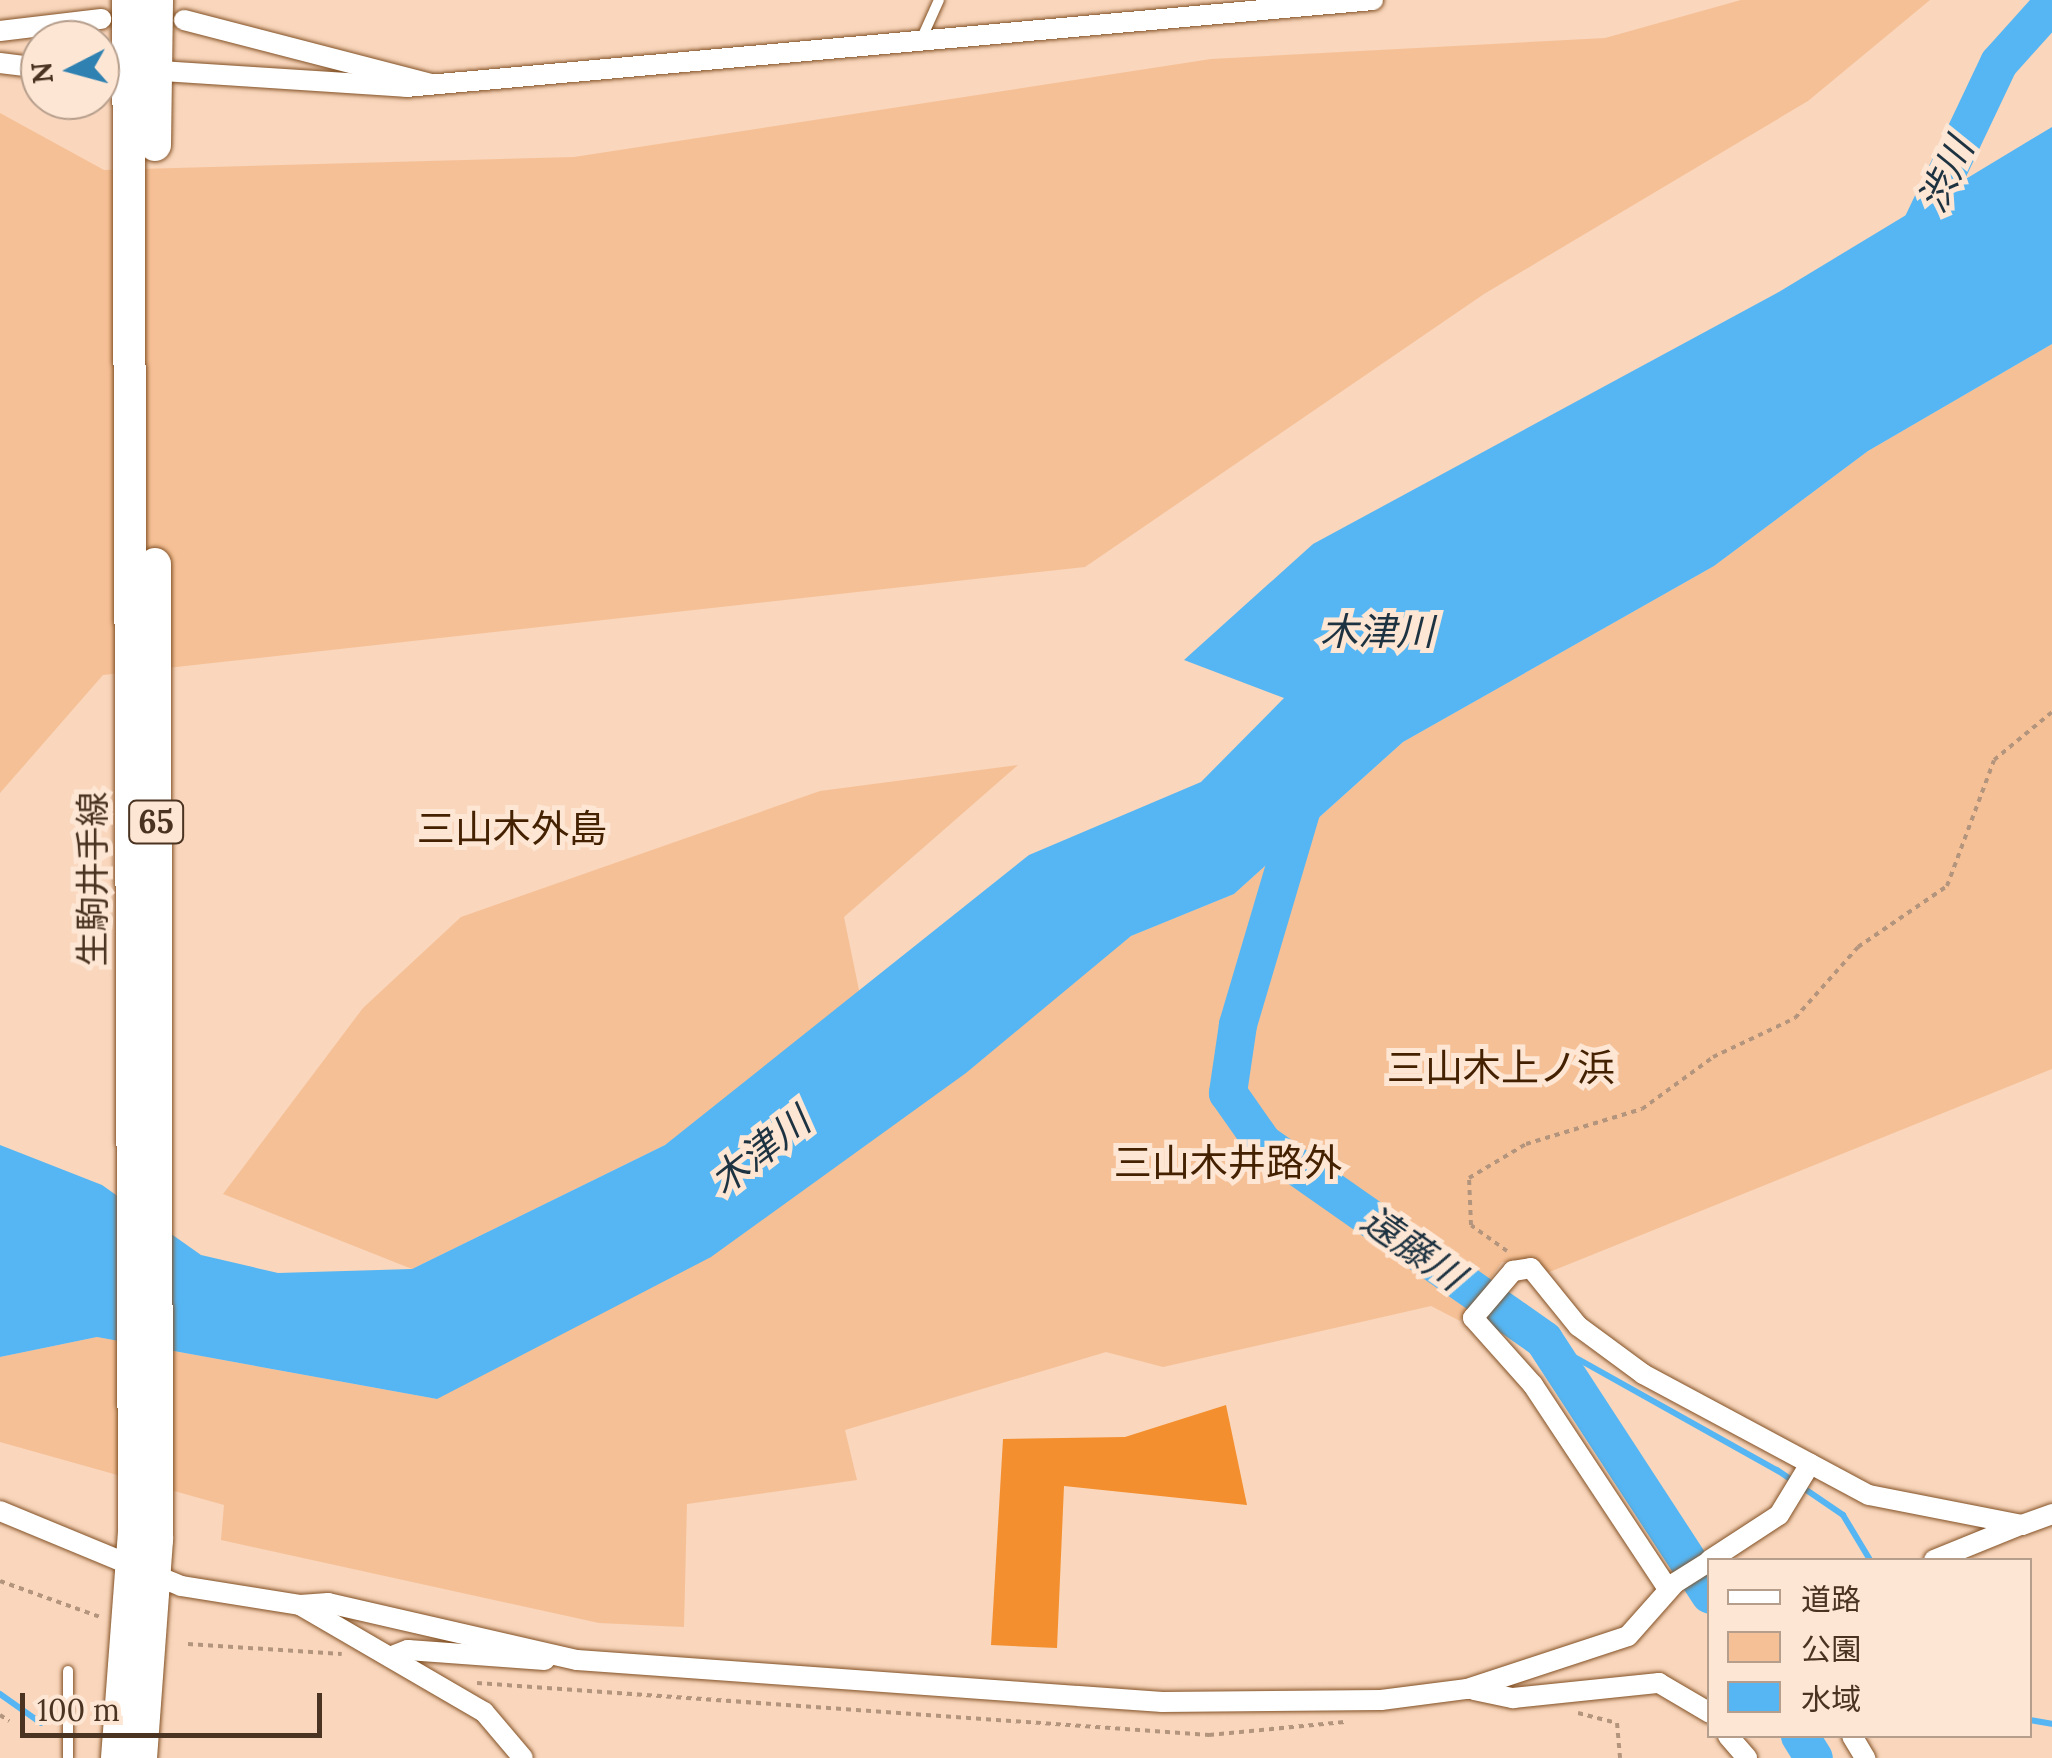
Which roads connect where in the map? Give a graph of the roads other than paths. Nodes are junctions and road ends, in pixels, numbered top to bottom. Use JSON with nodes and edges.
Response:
{"nodes":[{"id":1,"x":156,"y":0,"type":"edge"},
{"id":2,"x":939,"y":0,"type":"edge"},
{"id":3,"x":1373,"y":0,"type":"edge"},
{"id":4,"x":115,"y":9,"type":"edge"},
{"id":5,"x":184,"y":20,"type":"dead end"},
{"id":6,"x":0,"y":31,"type":"edge"},
{"id":7,"x":919,"y":44,"type":"junction"},
{"id":8,"x":128,"y":67,"type":"edge"},
{"id":9,"x":434,"y":85,"type":"junction"},
{"id":10,"x":1810,"y":1464,"type":"junction"},
{"id":11,"x":0,"y":1510,"type":"edge"},
{"id":12,"x":2052,"y":1514,"type":"edge"},
{"id":13,"x":2022,"y":1525,"type":"junction"},
{"id":14,"x":145,"y":1554,"type":"junction"},
{"id":15,"x":1714,"y":1558,"type":"edge"},
{"id":16,"x":1939,"y":1558,"type":"edge"},
{"id":17,"x":1707,"y":1563,"type":"edge"},
{"id":18,"x":1668,"y":1589,"type":"junction"},
{"id":19,"x":300,"y":1605,"type":"junction"},
{"id":20,"x":392,"y":1656,"type":"junction"},
{"id":21,"x":577,"y":1660,"type":"junction"},
{"id":22,"x":68,"y":1671,"type":"dead end"},
{"id":23,"x":1467,"y":1689,"type":"junction"},
{"id":24,"x":1707,"y":1711,"type":"edge"},
{"id":25,"x":1730,"y":1738,"type":"edge"},
{"id":26,"x":68,"y":1758,"type":"edge"},
{"id":27,"x":117,"y":1758,"type":"edge"},
{"id":28,"x":141,"y":1758,"type":"edge"},
{"id":29,"x":523,"y":1758,"type":"edge"},
{"id":30,"x":1747,"y":1758,"type":"edge"}],
"edges":[{"from":1,"to":8,"type":"main road","name":"生駒井手線","number":"65"},
{"from":2,"to":7,"type":"lane"},
{"from":3,"to":7,"type":"street"},
{"from":4,"to":6,"type":"street"},
{"from":4,"to":8,"type":"main road","name":"生駒井手線","number":"65"},
{"from":5,"to":9,"type":"street"},
{"from":7,"to":9,"type":"street"},
{"from":8,"to":9,"type":"street"},
{"from":8,"to":14,"type":"main road","name":"生駒井手線","number":"65"},
{"from":10,"to":13,"type":"street"},
{"from":10,"to":15,"type":"street"},
{"from":10,"to":18,"type":"street"},
{"from":11,"to":14,"type":"street"},
{"from":12,"to":13,"type":"street"},
{"from":13,"to":16,"type":"street"},
{"from":14,"to":19,"type":"street"},
{"from":14,"to":27,"type":"main road","name":"生駒井手線","number":"65"},
{"from":14,"to":28,"type":"main road","name":"生駒井手線","number":"65"},
{"from":17,"to":18,"type":"street"},
{"from":18,"to":23,"type":"street"},
{"from":19,"to":20,"type":"street"},
{"from":19,"to":21,"type":"street"},
{"from":20,"to":21,"type":"street"},
{"from":20,"to":29,"type":"street"},
{"from":21,"to":23,"type":"street"},
{"from":22,"to":26,"type":"lane"},
{"from":23,"to":24,"type":"street"},
{"from":25,"to":30,"type":"street"}]}
